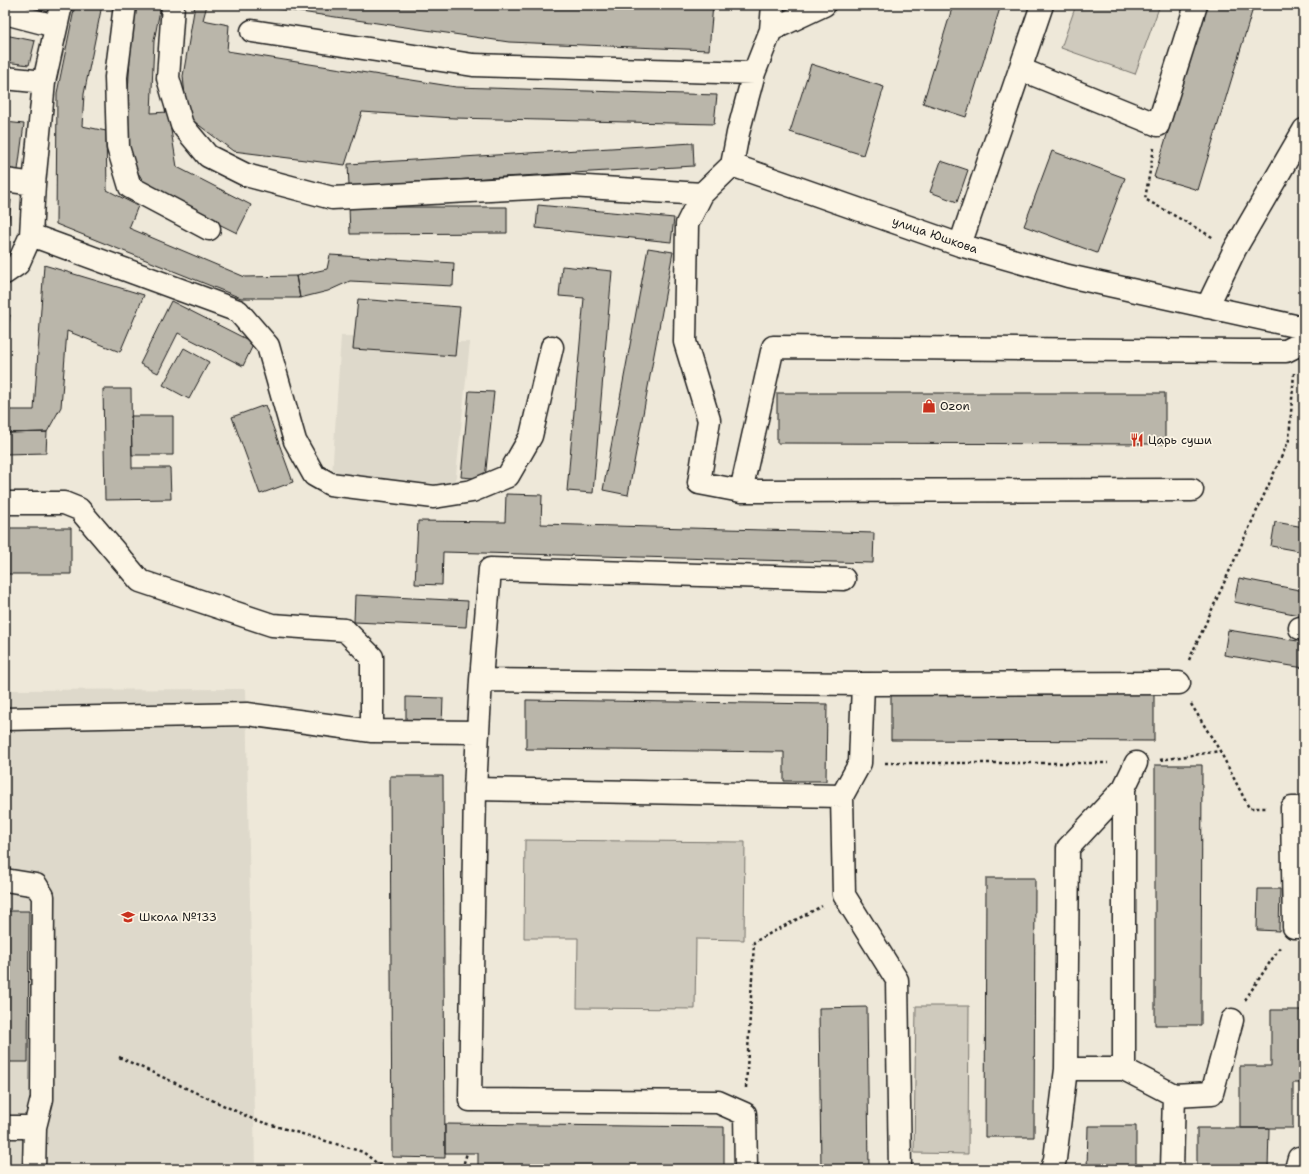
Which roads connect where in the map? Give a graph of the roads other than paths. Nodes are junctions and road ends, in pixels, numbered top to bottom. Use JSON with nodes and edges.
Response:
{"nodes":[{"id":1,"x":61,"y":5,"type":"edge"},
{"id":2,"x":125,"y":5,"type":"edge"},
{"id":3,"x":173,"y":5,"type":"edge"},
{"id":4,"x":773,"y":5,"type":"edge"},
{"id":5,"x":824,"y":5,"type":"edge"},
{"id":6,"x":1042,"y":5,"type":"edge"},
{"id":7,"x":1196,"y":5,"type":"edge"},
{"id":8,"x":5,"y":14,"type":"edge"},
{"id":9,"x":55,"y":26,"type":"junction"},
{"id":10,"x":771,"y":30,"type":"junction"},
{"id":11,"x":252,"y":31,"type":"dead end"},
{"id":12,"x":1020,"y":69,"type":"junction"},
{"id":13,"x":754,"y":73,"type":"junction"},
{"id":14,"x":5,"y":78,"type":"edge"},
{"id":15,"x":44,"y":82,"type":"junction"},
{"id":16,"x":1304,"y":130,"type":"edge"},
{"id":17,"x":732,"y":166,"type":"junction"},
{"id":18,"x":5,"y":180,"type":"edge"},
{"id":19,"x":34,"y":184,"type":"junction"},
{"id":20,"x":702,"y":194,"type":"junction"},
{"id":21,"x":209,"y":229,"type":"dead end"},
{"id":22,"x":31,"y":235,"type":"junction"},
{"id":23,"x":960,"y":245,"type":"junction"},
{"id":24,"x":5,"y":273,"type":"edge"},
{"id":25,"x":1207,"y":307,"type":"junction"},
{"id":26,"x":1304,"y":328,"type":"edge"},
{"id":27,"x":1304,"y":342,"type":"edge"},
{"id":28,"x":552,"y":347,"type":"dead end"},
{"id":29,"x":1192,"y":490,"type":"dead end"},
{"id":30,"x":741,"y":491,"type":"junction"},
{"id":31,"x":5,"y":503,"type":"edge"},
{"id":32,"x":844,"y":579,"type":"dead end"},
{"id":33,"x":481,"y":680,"type":"junction"},
{"id":34,"x":1179,"y":683,"type":"road end"},
{"id":35,"x":863,"y":684,"type":"junction"},
{"id":36,"x":5,"y":719,"type":"edge"},
{"id":37,"x":372,"y":731,"type":"junction"},
{"id":38,"x":478,"y":732,"type":"junction"},
{"id":39,"x":1136,"y":764,"type":"road end"},
{"id":40,"x":1124,"y":788,"type":"junction"},
{"id":41,"x":475,"y":789,"type":"junction"},
{"id":42,"x":842,"y":796,"type":"junction"},
{"id":43,"x":1298,"y":808,"type":"edge"},
{"id":44,"x":5,"y":880,"type":"edge"},
{"id":45,"x":1299,"y":927,"type":"edge"},
{"id":46,"x":1232,"y":1020,"type":"road end"},
{"id":47,"x":1066,"y":1069,"type":"junction"},
{"id":48,"x":1124,"y":1069,"type":"junction"},
{"id":49,"x":1174,"y":1095,"type":"junction"},
{"id":50,"x":5,"y":1126,"type":"edge"},
{"id":51,"x":35,"y":1127,"type":"junction"},
{"id":52,"x":34,"y":1169,"type":"edge"},
{"id":53,"x":746,"y":1169,"type":"edge"},
{"id":54,"x":900,"y":1169,"type":"edge"},
{"id":55,"x":1052,"y":1169,"type":"edge"},
{"id":56,"x":1172,"y":1169,"type":"edge"}],
"edges":[{"from":1,"to":9,"type":"street"},
{"from":2,"to":21,"type":"street"},
{"from":3,"to":20,"type":"street"},
{"from":4,"to":10,"type":"street"},
{"from":5,"to":10,"type":"street"},
{"from":6,"to":12,"type":"street"},
{"from":7,"to":12,"type":"street"},
{"from":8,"to":9,"type":"street"},
{"from":9,"to":15,"type":"street"},
{"from":10,"to":13,"type":"street"},
{"from":11,"to":13,"type":"street"},
{"from":12,"to":23,"type":"street"},
{"from":13,"to":17,"type":"street"},
{"from":14,"to":15,"type":"street"},
{"from":15,"to":19,"type":"street"},
{"from":16,"to":25,"type":"street"},
{"from":17,"to":20,"type":"street"},
{"from":17,"to":23,"type":"street","name":"улица Юшкова"},
{"from":18,"to":19,"type":"street"},
{"from":19,"to":22,"type":"street"},
{"from":20,"to":30,"type":"street"},
{"from":22,"to":24,"type":"street"},
{"from":22,"to":28,"type":"street"},
{"from":23,"to":25,"type":"street","name":"улица Юшкова"},
{"from":25,"to":26,"type":"street","name":"улица Юшкова"},
{"from":27,"to":30,"type":"street"},
{"from":29,"to":30,"type":"street"},
{"from":31,"to":37,"type":"street"},
{"from":32,"to":33,"type":"street"},
{"from":33,"to":35,"type":"street"},
{"from":33,"to":38,"type":"street"},
{"from":34,"to":35,"type":"street"},
{"from":35,"to":42,"type":"street"},
{"from":36,"to":37,"type":"street"},
{"from":37,"to":38,"type":"street"},
{"from":38,"to":41,"type":"street"},
{"from":39,"to":40,"type":"street"},
{"from":40,"to":47,"type":"street"},
{"from":40,"to":48,"type":"street"},
{"from":41,"to":42,"type":"street"},
{"from":41,"to":53,"type":"street"},
{"from":42,"to":54,"type":"street"},
{"from":43,"to":45,"type":"street"},
{"from":44,"to":51,"type":"street"},
{"from":46,"to":49,"type":"street"},
{"from":47,"to":48,"type":"street"},
{"from":47,"to":55,"type":"street"},
{"from":48,"to":49,"type":"street"},
{"from":49,"to":56,"type":"street"},
{"from":50,"to":51,"type":"street"},
{"from":51,"to":52,"type":"street"}]}
